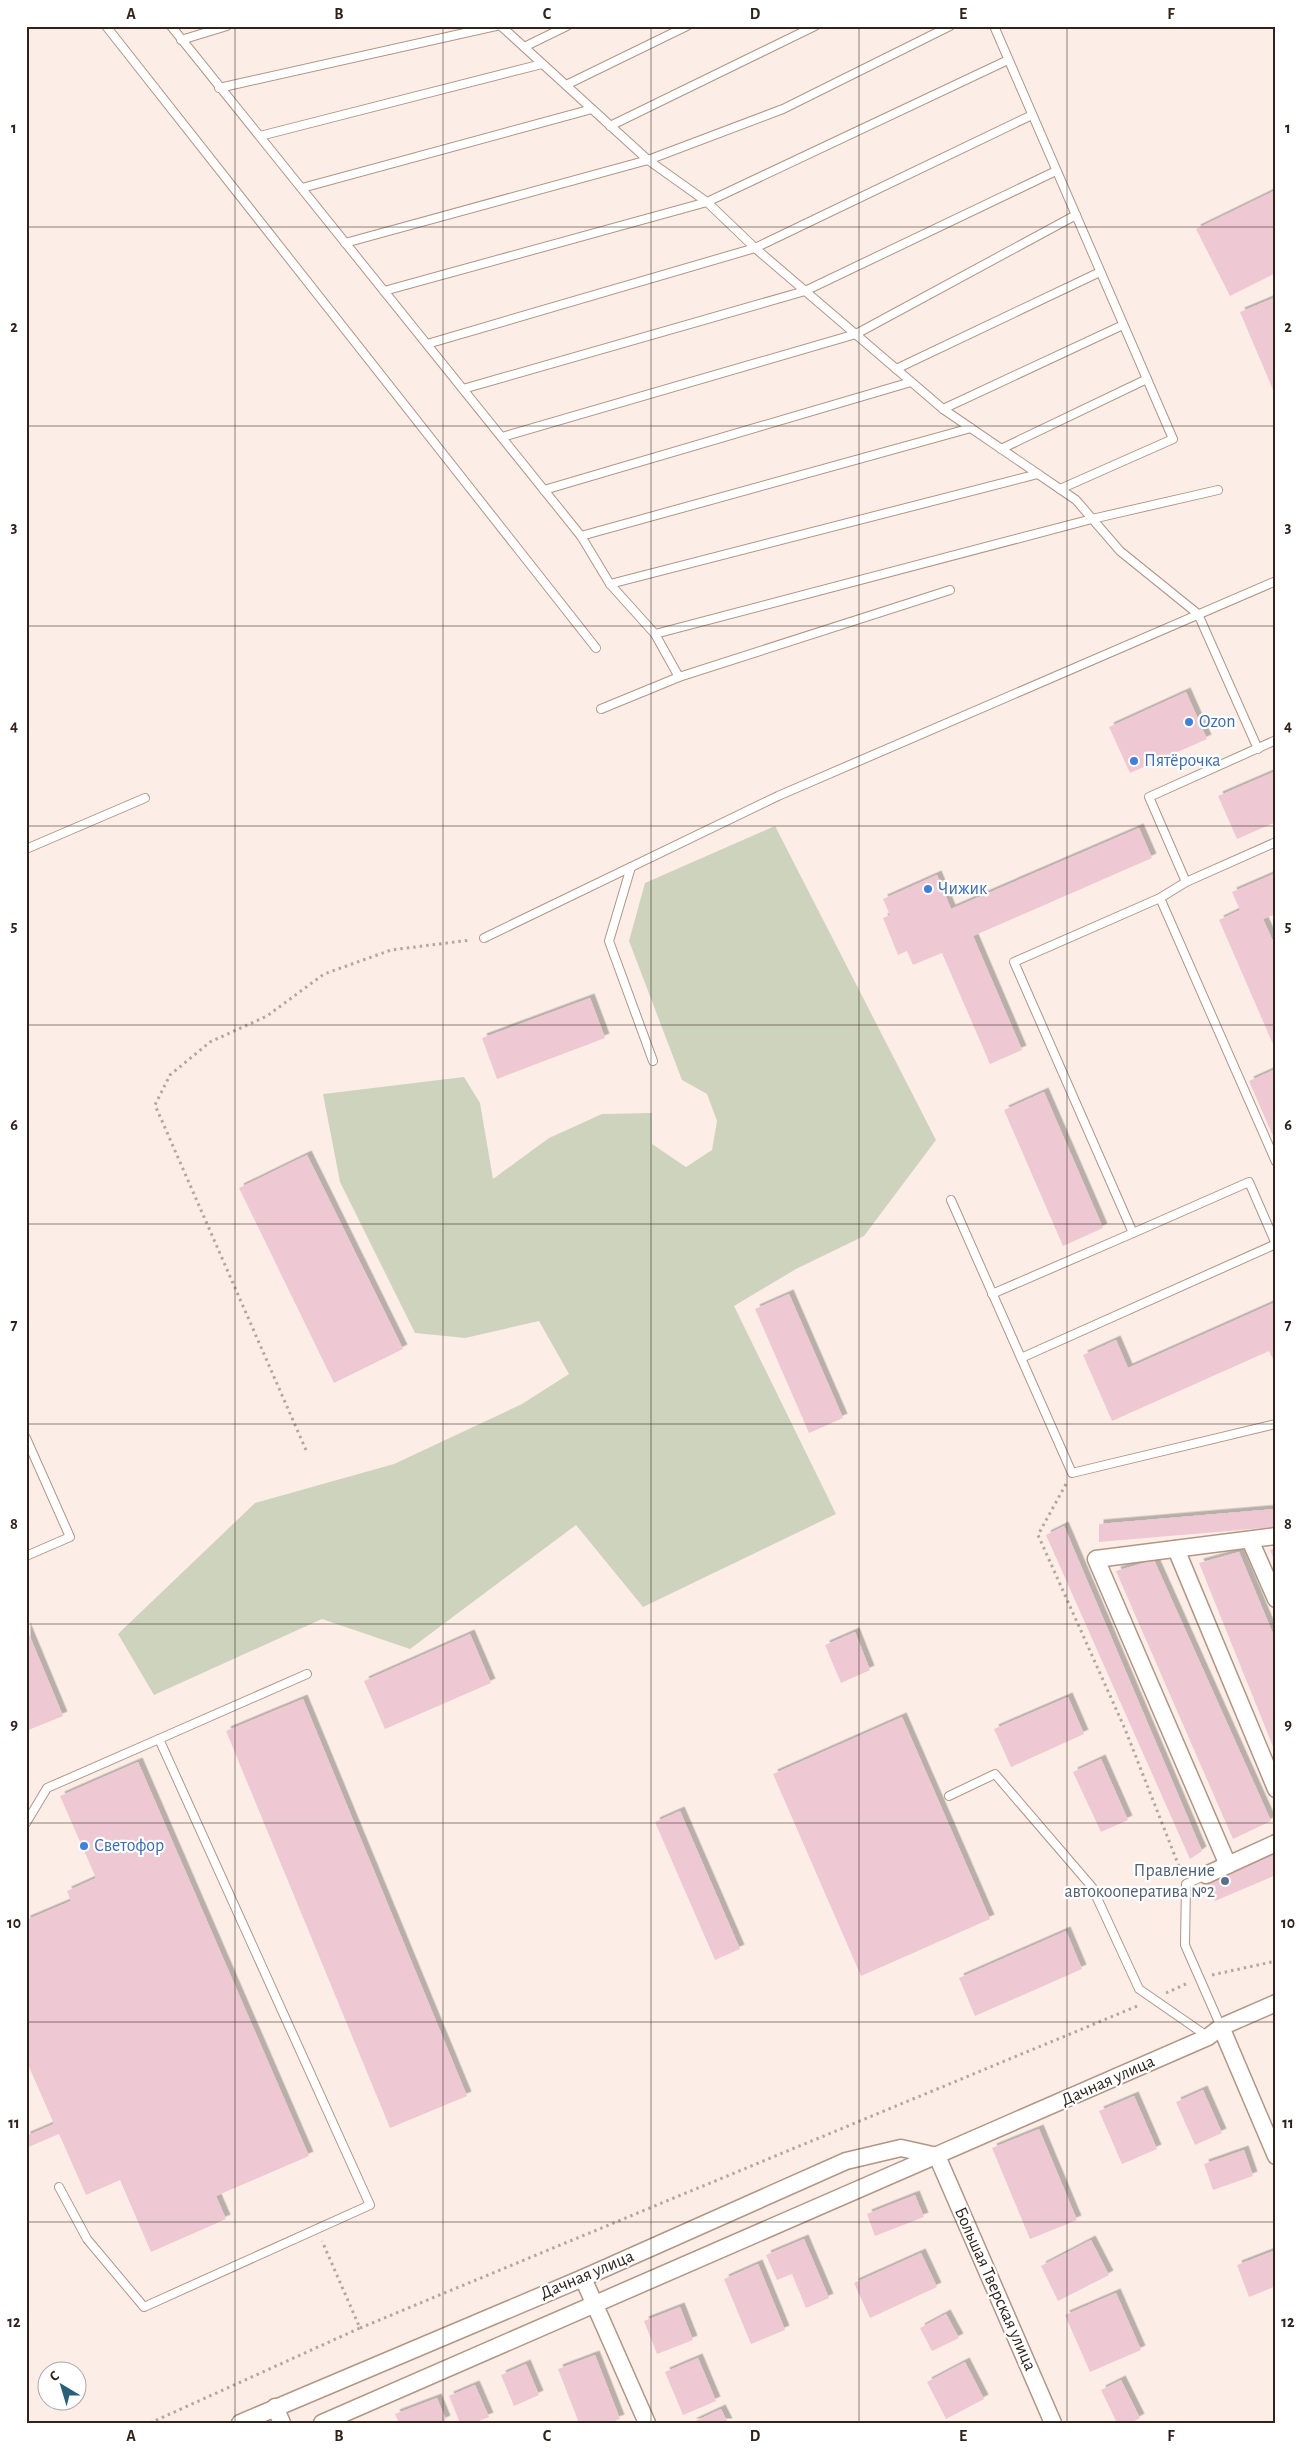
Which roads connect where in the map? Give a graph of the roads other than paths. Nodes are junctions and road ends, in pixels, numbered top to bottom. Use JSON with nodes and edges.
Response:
{"nodes":[{"id":1,"x":106,"y":26,"type":"edge"},
{"id":2,"x":171,"y":26,"type":"edge"},
{"id":3,"x":227,"y":26,"type":"edge"},
{"id":4,"x":496,"y":26,"type":"edge"},
{"id":5,"x":501,"y":26,"type":"edge"},
{"id":6,"x":567,"y":26,"type":"edge"},
{"id":7,"x":687,"y":26,"type":"edge"},
{"id":8,"x":815,"y":26,"type":"edge"},
{"id":9,"x":950,"y":26,"type":"edge"},
{"id":10,"x":994,"y":26,"type":"edge"},
{"id":11,"x":181,"y":40,"type":"junction"},
{"id":12,"x":524,"y":47,"type":"junction"},
{"id":13,"x":1008,"y":60,"type":"junction"},
{"id":14,"x":542,"y":64,"type":"junction"},
{"id":15,"x":566,"y":85,"type":"junction"},
{"id":16,"x":220,"y":88,"type":"junction"},
{"id":17,"x":592,"y":109,"type":"junction"},
{"id":18,"x":1032,"y":116,"type":"junction"},
{"id":19,"x":610,"y":126,"type":"junction"},
{"id":20,"x":260,"y":136,"type":"junction"},
{"id":21,"x":648,"y":160,"type":"junction"},
{"id":22,"x":1056,"y":170,"type":"junction"},
{"id":23,"x":302,"y":188,"type":"junction"},
{"id":24,"x":707,"y":202,"type":"junction"},
{"id":25,"x":1076,"y":215,"type":"junction"},
{"id":26,"x":345,"y":243,"type":"junction"},
{"id":27,"x":755,"y":248,"type":"junction"},
{"id":28,"x":1100,"y":272,"type":"junction"},
{"id":29,"x":805,"y":290,"type":"junction"},
{"id":30,"x":384,"y":291,"type":"junction"},
{"id":31,"x":1123,"y":325,"type":"junction"},
{"id":32,"x":856,"y":334,"type":"junction"},
{"id":33,"x":426,"y":344,"type":"junction"},
{"id":34,"x":896,"y":368,"type":"junction"},
{"id":35,"x":1147,"y":379,"type":"junction"},
{"id":36,"x":911,"y":382,"type":"junction"},
{"id":37,"x":463,"y":389,"type":"junction"},
{"id":38,"x":943,"y":409,"type":"junction"},
{"id":39,"x":971,"y":428,"type":"junction"},
{"id":40,"x":502,"y":437,"type":"junction"},
{"id":41,"x":1001,"y":449,"type":"junction"},
{"id":42,"x":1038,"y":474,"type":"junction"},
{"id":43,"x":1060,"y":489,"type":"junction"},
{"id":44,"x":544,"y":490,"type":"junction"},
{"id":45,"x":1218,"y":490,"type":"dead end"},
{"id":46,"x":1092,"y":519,"type":"junction"},
{"id":47,"x":581,"y":536,"type":"junction"},
{"id":48,"x":1276,"y":581,"type":"edge"},
{"id":49,"x":610,"y":584,"type":"junction"},
{"id":50,"x":950,"y":590,"type":"dead end"},
{"id":51,"x":1198,"y":614,"type":"junction"},
{"id":52,"x":655,"y":634,"type":"junction"},
{"id":53,"x":596,"y":648,"type":"dead end"},
{"id":54,"x":679,"y":677,"type":"junction"},
{"id":55,"x":601,"y":708,"type":"dead end"},
{"id":56,"x":1276,"y":740,"type":"edge"},
{"id":57,"x":1258,"y":749,"type":"junction"},
{"id":58,"x":145,"y":798,"type":"dead end"},
{"id":59,"x":1276,"y":842,"type":"edge"},
{"id":60,"x":26,"y":849,"type":"edge"},
{"id":61,"x":631,"y":867,"type":"junction"},
{"id":62,"x":1186,"y":882,"type":"junction"},
{"id":63,"x":1160,"y":898,"type":"junction"},
{"id":64,"x":484,"y":938,"type":"road end"},
{"id":65,"x":654,"y":1062,"type":"dead end"},
{"id":66,"x":1276,"y":1162,"type":"edge"},
{"id":67,"x":951,"y":1200,"type":"dead end"},
{"id":68,"x":1133,"y":1233,"type":"junction"},
{"id":69,"x":992,"y":1294,"type":"junction"},
{"id":70,"x":1021,"y":1358,"type":"junction"},
{"id":71,"x":1276,"y":1424,"type":"edge"},
{"id":72,"x":26,"y":1438,"type":"edge"},
{"id":73,"x":1276,"y":1536,"type":"edge"},
{"id":74,"x":1250,"y":1540,"type":"junction"},
{"id":75,"x":1176,"y":1549,"type":"junction"},
{"id":76,"x":26,"y":1556,"type":"edge"},
{"id":77,"x":1276,"y":1599,"type":"edge"},
{"id":78,"x":307,"y":1674,"type":"dead end"},
{"id":79,"x":160,"y":1740,"type":"junction"},
{"id":80,"x":1276,"y":1789,"type":"edge"},
{"id":81,"x":949,"y":1796,"type":"dead end"},
{"id":82,"x":26,"y":1823,"type":"edge"},
{"id":83,"x":1276,"y":1843,"type":"edge"},
{"id":84,"x":1228,"y":1865,"type":"junction"},
{"id":85,"x":1206,"y":1875,"type":"joint"},
{"id":86,"x":1276,"y":2003,"type":"edge"},
{"id":87,"x":1215,"y":2032,"type":"junction"},
{"id":88,"x":937,"y":2156,"type":"junction"},
{"id":89,"x":1276,"y":2156,"type":"edge"},
{"id":90,"x":59,"y":2187,"type":"dead end"},
{"id":91,"x":583,"y":2278,"type":"junction"},
{"id":92,"x":595,"y":2304,"type":"junction"},
{"id":93,"x":275,"y":2407,"type":"junction"},
{"id":94,"x":240,"y":2423,"type":"edge"},
{"id":95,"x":282,"y":2423,"type":"edge"},
{"id":96,"x":322,"y":2423,"type":"edge"},
{"id":97,"x":647,"y":2423,"type":"edge"},
{"id":98,"x":1053,"y":2423,"type":"edge"}],
"edges":[{"from":1,"to":53,"type":"lane"},
{"from":2,"to":11,"type":"lane"},
{"from":3,"to":11,"type":"lane"},
{"from":4,"to":16,"type":"lane"},
{"from":5,"to":12,"type":"lane"},
{"from":6,"to":12,"type":"lane"},
{"from":7,"to":15,"type":"lane"},
{"from":8,"to":19,"type":"lane"},
{"from":9,"to":21,"type":"lane"},
{"from":10,"to":13,"type":"lane"},
{"from":11,"to":16,"type":"lane"},
{"from":12,"to":14,"type":"lane"},
{"from":13,"to":18,"type":"lane"},
{"from":13,"to":24,"type":"lane"},
{"from":14,"to":15,"type":"lane"},
{"from":14,"to":20,"type":"lane"},
{"from":15,"to":17,"type":"lane"},
{"from":16,"to":20,"type":"lane"},
{"from":17,"to":19,"type":"lane"},
{"from":17,"to":23,"type":"lane"},
{"from":18,"to":22,"type":"lane"},
{"from":18,"to":27,"type":"lane"},
{"from":19,"to":21,"type":"lane"},
{"from":20,"to":23,"type":"lane"},
{"from":21,"to":24,"type":"lane"},
{"from":21,"to":26,"type":"lane"},
{"from":22,"to":25,"type":"lane"},
{"from":22,"to":29,"type":"lane"},
{"from":23,"to":26,"type":"lane"},
{"from":24,"to":27,"type":"lane"},
{"from":24,"to":30,"type":"lane"},
{"from":25,"to":28,"type":"lane"},
{"from":25,"to":32,"type":"lane"},
{"from":26,"to":30,"type":"lane"},
{"from":27,"to":29,"type":"lane"},
{"from":27,"to":33,"type":"lane"},
{"from":28,"to":31,"type":"lane"},
{"from":28,"to":34,"type":"lane"},
{"from":29,"to":32,"type":"lane"},
{"from":29,"to":37,"type":"lane"},
{"from":30,"to":33,"type":"lane"},
{"from":31,"to":35,"type":"lane"},
{"from":31,"to":38,"type":"lane"},
{"from":32,"to":34,"type":"lane"},
{"from":32,"to":40,"type":"lane"},
{"from":33,"to":37,"type":"lane"},
{"from":34,"to":36,"type":"lane"},
{"from":35,"to":41,"type":"lane"},
{"from":35,"to":43,"type":"lane"},
{"from":36,"to":38,"type":"lane"},
{"from":36,"to":44,"type":"lane"},
{"from":37,"to":40,"type":"lane"},
{"from":38,"to":39,"type":"lane"},
{"from":39,"to":41,"type":"lane"},
{"from":39,"to":47,"type":"lane"},
{"from":40,"to":44,"type":"lane"},
{"from":41,"to":42,"type":"lane"},
{"from":42,"to":43,"type":"lane"},
{"from":42,"to":49,"type":"lane"},
{"from":43,"to":46,"type":"lane"},
{"from":44,"to":47,"type":"lane"},
{"from":45,"to":46,"type":"lane"},
{"from":46,"to":51,"type":"lane"},
{"from":46,"to":52,"type":"lane"},
{"from":47,"to":49,"type":"lane"},
{"from":48,"to":51,"type":"lane"},
{"from":49,"to":52,"type":"lane"},
{"from":50,"to":54,"type":"lane"},
{"from":51,"to":57,"type":"lane"},
{"from":51,"to":61,"type":"lane"},
{"from":52,"to":54,"type":"lane"},
{"from":54,"to":55,"type":"lane"},
{"from":56,"to":57,"type":"lane"},
{"from":57,"to":62,"type":"lane"},
{"from":58,"to":60,"type":"lane"},
{"from":59,"to":62,"type":"lane"},
{"from":61,"to":64,"type":"lane"},
{"from":61,"to":65,"type":"lane"},
{"from":62,"to":63,"type":"lane"},
{"from":63,"to":66,"type":"lane"},
{"from":63,"to":68,"type":"lane"},
{"from":67,"to":69,"type":"lane"},
{"from":68,"to":69,"type":"lane"},
{"from":68,"to":70,"type":"lane"},
{"from":69,"to":70,"type":"lane"},
{"from":70,"to":71,"type":"lane"},
{"from":72,"to":76,"type":"lane"},
{"from":73,"to":74,"type":"street"},
{"from":74,"to":75,"type":"street"},
{"from":74,"to":77,"type":"street"},
{"from":75,"to":80,"type":"street"},
{"from":75,"to":84,"type":"street"},
{"from":78,"to":79,"type":"lane"},
{"from":79,"to":82,"type":"lane"},
{"from":79,"to":90,"type":"lane"},
{"from":81,"to":87,"type":"lane"},
{"from":83,"to":84,"type":"street"},
{"from":84,"to":85,"type":"street"},
{"from":85,"to":87,"type":"lane"},
{"from":86,"to":87,"type":"street","name":"Дачная улица"},
{"from":87,"to":88,"type":"street","name":"Дачная улица"},
{"from":87,"to":89,"type":"street"},
{"from":88,"to":91,"type":"street","name":"Дачная улица"},
{"from":88,"to":92,"type":"street","name":"Дачная улица"},
{"from":88,"to":98,"type":"street","name":"Большая Тверская улица"},
{"from":91,"to":92,"type":"street"},
{"from":91,"to":93,"type":"street","name":"Дачная улица"},
{"from":92,"to":96,"type":"street","name":"Дачная улица"},
{"from":92,"to":97,"type":"street"},
{"from":93,"to":94,"type":"street","name":"Дачная улица"},
{"from":93,"to":95,"type":"street"}]}
